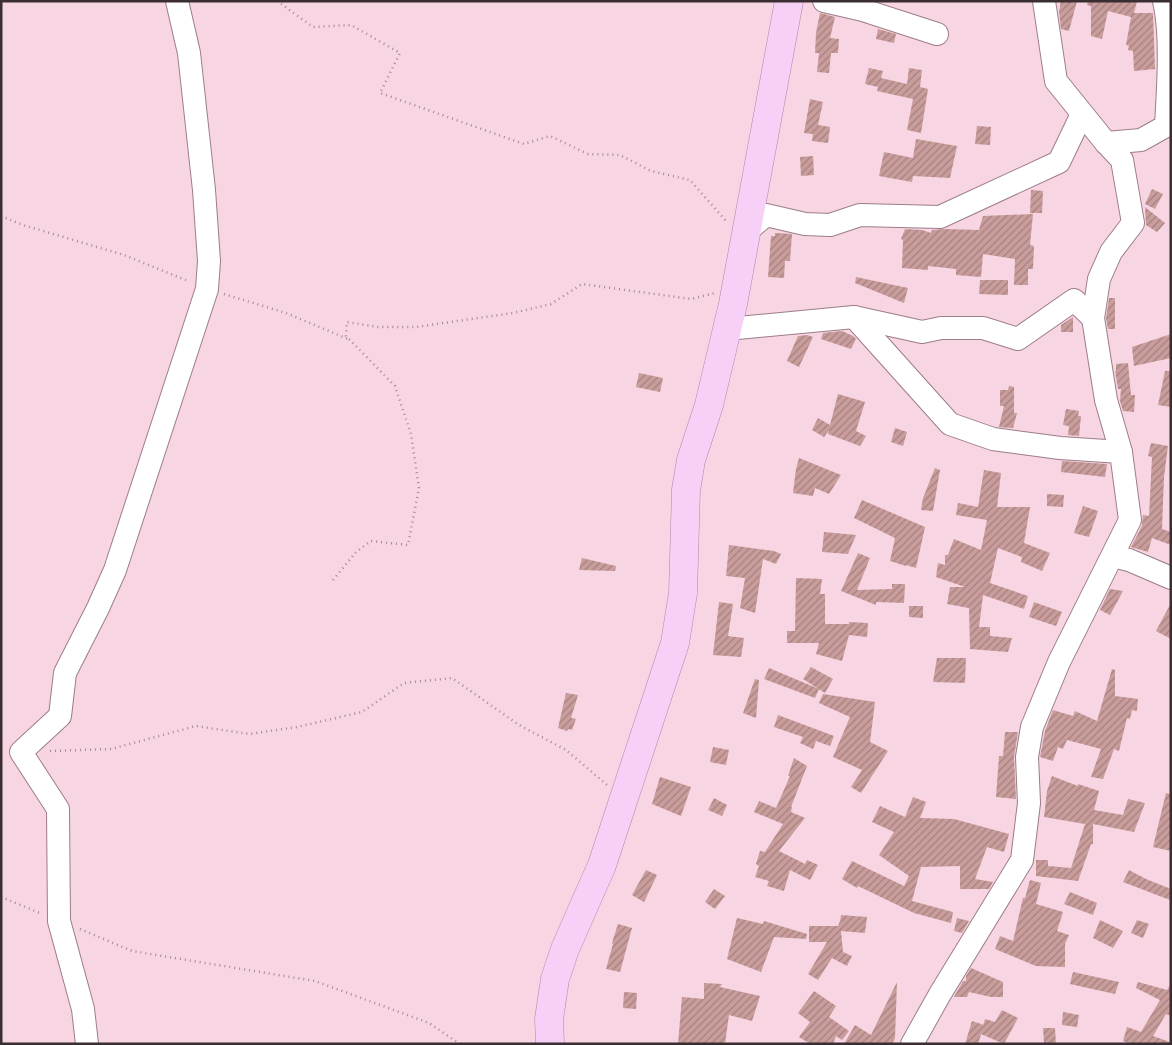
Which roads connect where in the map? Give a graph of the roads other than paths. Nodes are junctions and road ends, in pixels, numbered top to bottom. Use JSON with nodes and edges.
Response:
{"nodes":[{"id":1,"x":177,"y":1,"type":"edge"},
{"id":2,"x":789,"y":1,"type":"edge"},
{"id":3,"x":824,"y":1,"type":"edge"},
{"id":4,"x":1044,"y":1,"type":"edge"},
{"id":5,"x":1164,"y":1,"type":"edge"},
{"id":6,"x":937,"y":34,"type":"dead end"},
{"id":7,"x":1170,"y":57,"type":"edge"},
{"id":8,"x":1082,"y":114,"type":"junction"},
{"id":9,"x":1106,"y":143,"type":"junction"},
{"id":10,"x":747,"y":231,"type":"junction"},
{"id":11,"x":854,"y":317,"type":"junction"},
{"id":12,"x":1093,"y":318,"type":"junction"},
{"id":13,"x":727,"y":329,"type":"junction"},
{"id":14,"x":1121,"y":452,"type":"junction"},
{"id":15,"x":1113,"y":556,"type":"junction"},
{"id":16,"x":1171,"y":578,"type":"edge"},
{"id":17,"x":87,"y":1044,"type":"edge"},
{"id":18,"x":550,"y":1044,"type":"edge"},
{"id":19,"x":912,"y":1044,"type":"edge"}],
"edges":[{"from":1,"to":17,"type":"street"},
{"from":2,"to":10,"type":"main road"},
{"from":3,"to":6,"type":"street"},
{"from":4,"to":8,"type":"street"},
{"from":5,"to":7,"type":"street"},
{"from":7,"to":9,"type":"street"},
{"from":8,"to":9,"type":"street"},
{"from":8,"to":10,"type":"street"},
{"from":9,"to":12,"type":"street"},
{"from":10,"to":13,"type":"main road"},
{"from":11,"to":12,"type":"street"},
{"from":11,"to":13,"type":"street"},
{"from":11,"to":14,"type":"street"},
{"from":12,"to":14,"type":"street"},
{"from":13,"to":18,"type":"main road"},
{"from":14,"to":15,"type":"street"},
{"from":15,"to":16,"type":"street"},
{"from":15,"to":19,"type":"street"}]}
